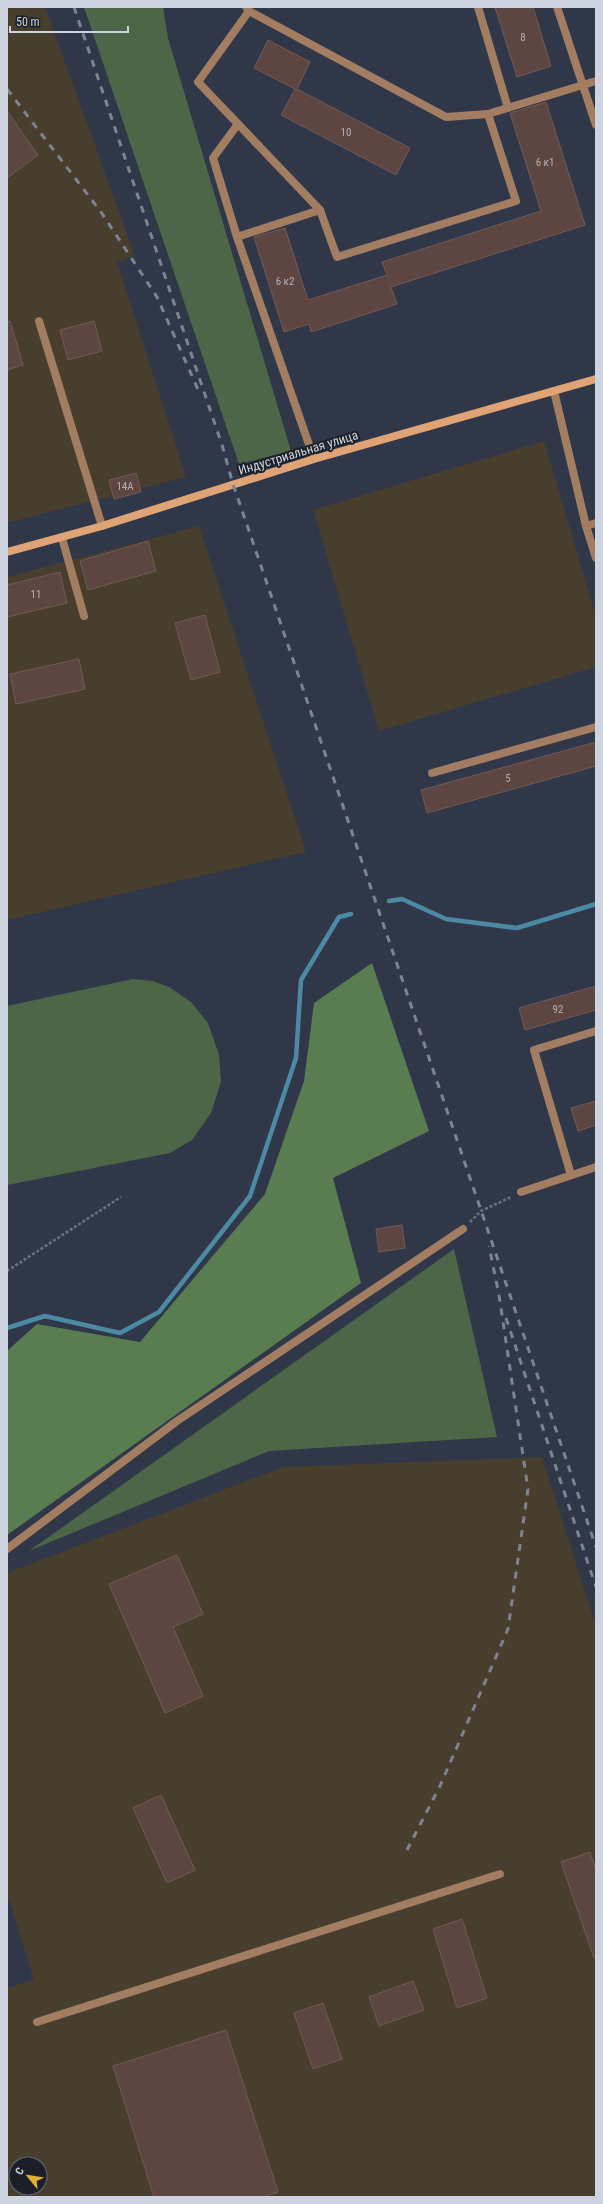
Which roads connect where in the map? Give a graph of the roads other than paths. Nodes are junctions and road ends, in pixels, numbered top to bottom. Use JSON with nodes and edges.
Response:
{"nodes":[{"id":1,"x":478,"y":7,"type":"edge"},
{"id":2,"x":557,"y":7,"type":"edge"},
{"id":3,"x":247,"y":9,"type":"edge"},
{"id":4,"x":596,"y":81,"type":"edge"},
{"id":5,"x":584,"y":86,"type":"junction"},
{"id":6,"x":508,"y":108,"type":"junction"},
{"id":7,"x":488,"y":114,"type":"junction"},
{"id":8,"x":238,"y":124,"type":"junction"},
{"id":9,"x":596,"y":125,"type":"edge"},
{"id":10,"x":320,"y":210,"type":"junction"},
{"id":11,"x":237,"y":238,"type":"junction"},
{"id":12,"x":39,"y":321,"type":"dead end"},
{"id":13,"x":596,"y":379,"type":"edge"},
{"id":14,"x":554,"y":391,"type":"junction"},
{"id":15,"x":314,"y":459,"type":"junction"},
{"id":16,"x":596,"y":523,"type":"edge"},
{"id":17,"x":102,"y":526,"type":"junction"},
{"id":18,"x":586,"y":526,"type":"junction"},
{"id":19,"x":62,"y":538,"type":"junction"},
{"id":20,"x":7,"y":552,"type":"edge"},
{"id":21,"x":596,"y":558,"type":"edge"},
{"id":22,"x":84,"y":616,"type":"dead end"},
{"id":23,"x":596,"y":727,"type":"edge"},
{"id":24,"x":432,"y":773,"type":"dead end"},
{"id":25,"x":596,"y":1031,"type":"edge"},
{"id":26,"x":596,"y":1167,"type":"edge"},
{"id":27,"x":571,"y":1175,"type":"junction"},
{"id":28,"x":521,"y":1192,"type":"road end"},
{"id":29,"x":462,"y":1229,"type":"road end"},
{"id":30,"x":7,"y":1549,"type":"edge"},
{"id":31,"x":500,"y":1874,"type":"dead end"},
{"id":32,"x":37,"y":2022,"type":"dead end"}],
"edges":[{"from":1,"to":6,"type":"street"},
{"from":2,"to":5,"type":"street"},
{"from":3,"to":7,"type":"street"},
{"from":3,"to":8,"type":"street"},
{"from":4,"to":5,"type":"street"},
{"from":5,"to":6,"type":"street"},
{"from":5,"to":9,"type":"street"},
{"from":6,"to":7,"type":"street"},
{"from":7,"to":10,"type":"street"},
{"from":8,"to":10,"type":"street"},
{"from":8,"to":11,"type":"street"},
{"from":10,"to":11,"type":"street"},
{"from":11,"to":15,"type":"street"},
{"from":12,"to":17,"type":"street"},
{"from":13,"to":14,"type":"main road","name":"Индустриальная улица"},
{"from":14,"to":15,"type":"main road","name":"Индустриальная улица"},
{"from":14,"to":18,"type":"street"},
{"from":15,"to":17,"type":"main road","name":"Индустриальная улица"},
{"from":16,"to":18,"type":"street"},
{"from":17,"to":19,"type":"main road","name":"Индустриальная улица"},
{"from":18,"to":21,"type":"street"},
{"from":19,"to":20,"type":"main road","name":"Индустриальная улица"},
{"from":19,"to":22,"type":"street"},
{"from":23,"to":24,"type":"street"},
{"from":25,"to":27,"type":"street"},
{"from":26,"to":27,"type":"street"},
{"from":27,"to":28,"type":"street"},
{"from":29,"to":30,"type":"street"},
{"from":31,"to":32,"type":"street"}]}
